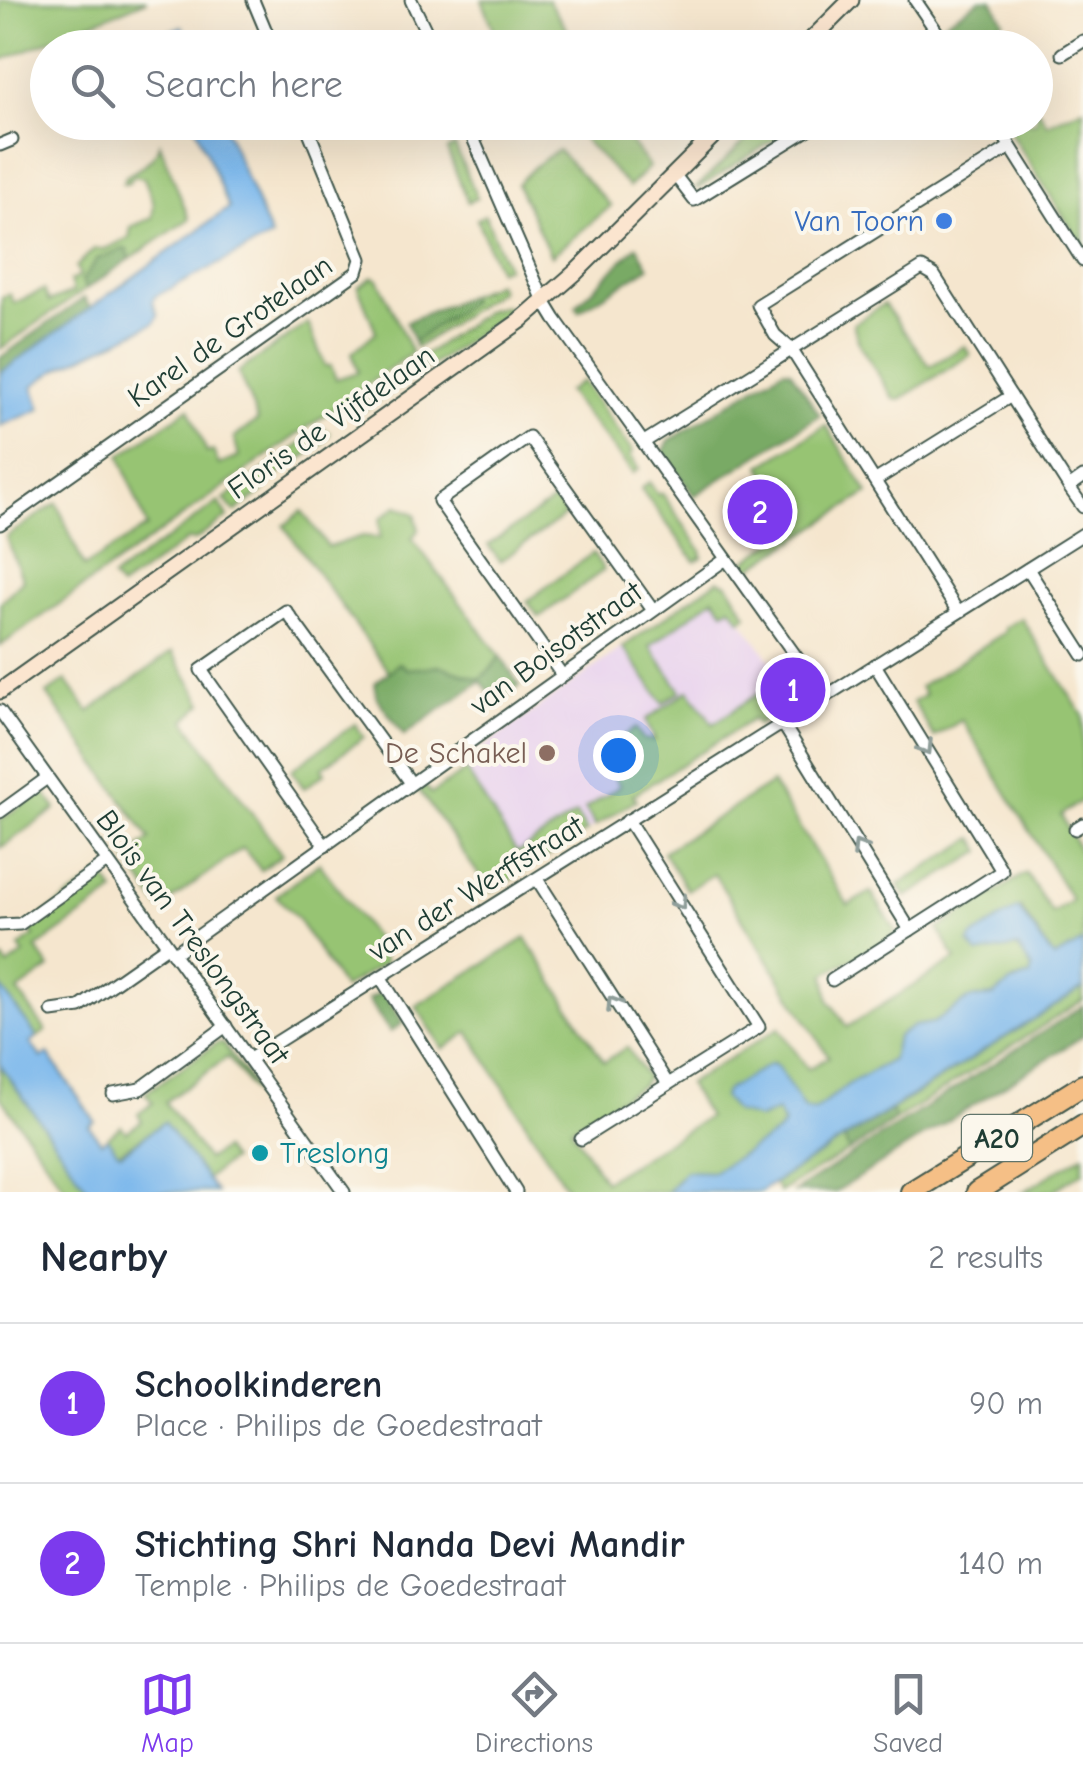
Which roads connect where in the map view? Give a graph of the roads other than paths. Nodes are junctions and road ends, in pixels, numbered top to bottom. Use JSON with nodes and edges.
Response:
{"nodes":[{"id":1,"x":253,"y":0,"type":"edge"},
{"id":2,"x":850,"y":0,"type":"edge"},
{"id":3,"x":915,"y":0,"type":"edge"},
{"id":4,"x":415,"y":3,"type":"edge"},
{"id":5,"x":266,"y":30,"type":"edge"},
{"id":6,"x":426,"y":30,"type":"edge"},
{"id":7,"x":821,"y":30,"type":"edge"},
{"id":8,"x":934,"y":30,"type":"edge"},
{"id":9,"x":1083,"y":41,"type":"edge"},
{"id":10,"x":1062,"y":54,"type":"dead end"},
{"id":11,"x":313,"y":140,"type":"edge"},
{"id":12,"x":474,"y":140,"type":"edge"},
{"id":13,"x":709,"y":140,"type":"edge"},
{"id":14,"x":791,"y":140,"type":"edge"},
{"id":15,"x":1006,"y":140,"type":"edge"},
{"id":16,"x":1010,"y":146,"type":"junction"},
{"id":17,"x":674,"y":174,"type":"junction"},
{"id":18,"x":1083,"y":261,"type":"edge"},
{"id":19,"x":544,"y":301,"type":"junction"},
{"id":20,"x":791,"y":349,"type":"junction"},
{"id":21,"x":1011,"y":396,"type":"junction"},
{"id":22,"x":644,"y":442,"type":"junction"},
{"id":23,"x":1083,"y":477,"type":"edge"},
{"id":24,"x":876,"y":480,"type":"junction"},
{"id":25,"x":1069,"y":487,"type":"junction"},
{"id":26,"x":1083,"y":507,"type":"edge"},
{"id":27,"x":0,"y":524,"type":"edge"},
{"id":28,"x":1083,"y":534,"type":"edge"},
{"id":29,"x":726,"y":559,"type":"junction"},
{"id":30,"x":1028,"y":569,"type":"junction"},
{"id":31,"x":652,"y":609,"type":"junction"},
{"id":32,"x":958,"y":612,"type":"junction"},
{"id":33,"x":1083,"y":655,"type":"edge"},
{"id":34,"x":875,"y":666,"type":"junction"},
{"id":35,"x":562,"y":675,"type":"junction"},
{"id":36,"x":0,"y":691,"type":"edge"},
{"id":37,"x":825,"y":697,"type":"junction"},
{"id":38,"x":0,"y":711,"type":"edge"},
{"id":39,"x":782,"y":724,"type":"junction"},
{"id":40,"x":47,"y":778,"type":"junction"},
{"id":41,"x":411,"y":783,"type":"junction"},
{"id":42,"x":0,"y":812,"type":"edge"},
{"id":43,"x":628,"y":820,"type":"junction"},
{"id":44,"x":325,"y":846,"type":"junction"},
{"id":45,"x":108,"y":862,"type":"junction"},
{"id":46,"x":537,"y":878,"type":"junction"},
{"id":47,"x":0,"y":925,"type":"edge"},
{"id":48,"x":910,"y":930,"type":"junction"},
{"id":49,"x":170,"y":950,"type":"junction"},
{"id":50,"x":382,"y":978,"type":"junction"},
{"id":51,"x":832,"y":980,"type":"dead end"},
{"id":52,"x":52,"y":1011,"type":"dead end"},
{"id":53,"x":226,"y":1026,"type":"junction"},
{"id":54,"x":250,"y":1059,"type":"junction"},
{"id":55,"x":668,"y":1084,"type":"junction"},
{"id":56,"x":1083,"y":1084,"type":"edge"},
{"id":57,"x":112,"y":1094,"type":"dead end"},
{"id":58,"x":1083,"y":1126,"type":"edge"},
{"id":59,"x":580,"y":1139,"type":"dead end"},
{"id":60,"x":344,"y":1192,"type":"edge"},
{"id":61,"x":516,"y":1192,"type":"edge"},
{"id":62,"x":912,"y":1192,"type":"edge"},
{"id":63,"x":977,"y":1192,"type":"edge"}],
"edges":[{"from":1,"to":5,"type":"street"},
{"from":2,"to":7,"type":"street"},
{"from":3,"to":8,"type":"street"},
{"from":4,"to":6,"type":"street"},
{"from":9,"to":10,"type":"street"},
{"from":11,"to":27,"type":"street","name":"Karel de Grotelaan"},
{"from":12,"to":19,"type":"street"},
{"from":13,"to":17,"type":"street","name":"Floris de Vijfdelaan"},
{"from":14,"to":17,"type":"street"},
{"from":15,"to":16,"type":"street"},
{"from":16,"to":18,"type":"street"},
{"from":16,"to":20,"type":"street"},
{"from":17,"to":19,"type":"street","name":"Floris de Vijfdelaan"},
{"from":19,"to":22,"type":"street"},
{"from":19,"to":36,"type":"street","name":"Floris de Vijfdelaan"},
{"from":20,"to":21,"type":"street"},
{"from":20,"to":22,"type":"street"},
{"from":20,"to":24,"type":"street"},
{"from":21,"to":24,"type":"street"},
{"from":21,"to":25,"type":"street"},
{"from":22,"to":29,"type":"street"},
{"from":23,"to":25,"type":"street"},
{"from":24,"to":32,"type":"street"},
{"from":25,"to":26,"type":"street"},
{"from":28,"to":30,"type":"street","name":"van der Werffstraat"},
{"from":29,"to":31,"type":"street","name":"van Boisotstraat"},
{"from":29,"to":37,"type":"street"},
{"from":30,"to":32,"type":"street","name":"van der Werffstraat"},
{"from":30,"to":33,"type":"street"},
{"from":31,"to":35,"type":"street","name":"van Boisotstraat"},
{"from":31,"to":35,"type":"street"},
{"from":32,"to":34,"type":"street","name":"van der Werffstraat"},
{"from":34,"to":37,"type":"street","name":"van der Werffstraat"},
{"from":34,"to":48,"type":"street","one_way":true},
{"from":35,"to":41,"type":"street","name":"van Boisotstraat"},
{"from":37,"to":39,"type":"street","name":"van der Werffstraat"},
{"from":38,"to":40,"type":"street","name":"Blois van Treslongstraat"},
{"from":39,"to":43,"type":"street","name":"van der Werffstraat"},
{"from":48,"to":39,"type":"street","one_way":true},
{"from":40,"to":42,"type":"street"},
{"from":40,"to":45,"type":"street","name":"Blois van Treslongstraat"},
{"from":41,"to":44,"type":"street","name":"van Boisotstraat"},
{"from":41,"to":44,"type":"street"},
{"from":43,"to":46,"type":"street","name":"van der Werffstraat"},
{"from":43,"to":55,"type":"street","one_way":true},
{"from":44,"to":49,"type":"street","name":"van Boisotstraat"},
{"from":45,"to":47,"type":"street"},
{"from":45,"to":49,"type":"street","name":"Blois van Treslongstraat"},
{"from":46,"to":50,"type":"street","name":"van der Werffstraat"},
{"from":55,"to":46,"type":"street","one_way":true},
{"from":48,"to":51,"type":"street"},
{"from":49,"to":52,"type":"street","name":"van Boisotstraat"},
{"from":49,"to":53,"type":"street","name":"Blois van Treslongstraat"},
{"from":50,"to":54,"type":"street","name":"van der Werffstraat"},
{"from":50,"to":61,"type":"street"},
{"from":53,"to":54,"type":"street","name":"Blois van Treslongstraat"},
{"from":53,"to":57,"type":"street"},
{"from":54,"to":60,"type":"street","name":"Blois van Treslongstraat"},
{"from":55,"to":59,"type":"street"},
{"from":56,"to":62,"type":"highway","number":"A20"},
{"from":58,"to":63,"type":"highway","number":"A20"}]}
